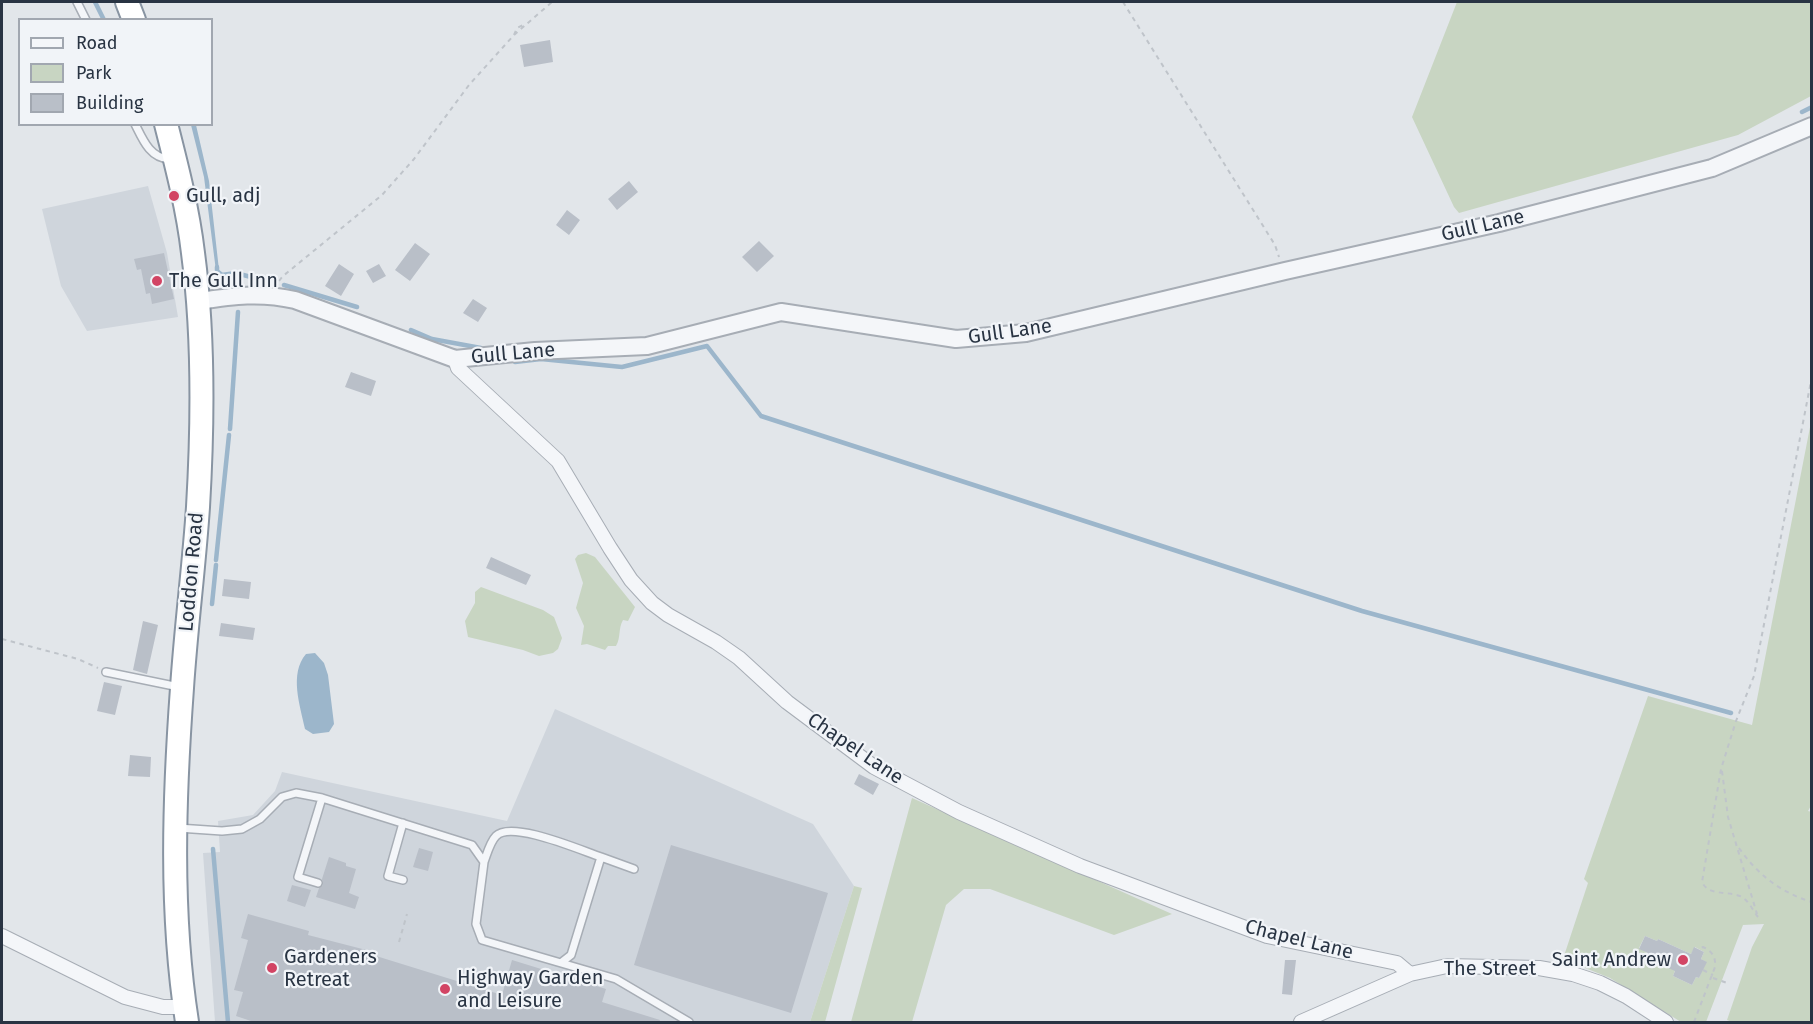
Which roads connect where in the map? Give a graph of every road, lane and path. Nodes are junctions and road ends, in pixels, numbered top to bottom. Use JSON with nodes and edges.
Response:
{"nodes":[{"id":1,"x":77,"y":2,"type":"edge"},
{"id":2,"x":127,"y":2,"type":"edge"},
{"id":3,"x":552,"y":2,"type":"edge"},
{"id":4,"x":1123,"y":2,"type":"edge"},
{"id":5,"x":85,"y":18,"type":"edge"},
{"id":6,"x":133,"y":18,"type":"edge"},
{"id":7,"x":136,"y":126,"type":"edge"},
{"id":8,"x":167,"y":126,"type":"edge"},
{"id":9,"x":1812,"y":126,"type":"edge"},
{"id":10,"x":175,"y":159,"type":"junction"},
{"id":11,"x":1275,"y":245,"type":"dead end"},
{"id":12,"x":273,"y":295,"type":"junction"},
{"id":13,"x":199,"y":301,"type":"junction"},
{"id":14,"x":455,"y":359,"type":"junction"},
{"id":15,"x":1812,"y":376,"type":"edge"},
{"id":16,"x":2,"y":639,"type":"edge"},
{"id":17,"x":106,"y":672,"type":"joint"},
{"id":18,"x":182,"y":688,"type":"junction"},
{"id":19,"x":1721,"y":769,"type":"junction"},
{"id":20,"x":322,"y":798,"type":"junction"},
{"id":21,"x":403,"y":823,"type":"junction"},
{"id":22,"x":175,"y":828,"type":"junction"},
{"id":23,"x":1736,"y":843,"type":"junction"},
{"id":24,"x":601,"y":856,"type":"junction"},
{"id":25,"x":484,"y":862,"type":"junction"},
{"id":26,"x":634,"y":869,"type":"dead end"},
{"id":27,"x":403,"y":880,"type":"dead end"},
{"id":28,"x":318,"y":884,"type":"dead end"},
{"id":29,"x":1812,"y":902,"type":"edge"},
{"id":30,"x":407,"y":914,"type":"dead end"},
{"id":31,"x":2,"y":936,"type":"edge"},
{"id":32,"x":399,"y":942,"type":"dead end"},
{"id":33,"x":1699,"y":949,"type":"dead end"},
{"id":34,"x":562,"y":962,"type":"junction"},
{"id":35,"x":1703,"y":970,"type":"dead end"},
{"id":36,"x":1410,"y":974,"type":"junction"},
{"id":37,"x":1713,"y":976,"type":"junction"},
{"id":38,"x":1727,"y":983,"type":"dead end"},
{"id":39,"x":186,"y":1015,"type":"edge"},
{"id":40,"x":689,"y":1023,"type":"edge"},
{"id":41,"x":1301,"y":1023,"type":"edge"},
{"id":42,"x":1666,"y":1023,"type":"edge"},
{"id":43,"x":1694,"y":1023,"type":"edge"}],
"edges":[{"from":1,"to":5,"type":"lane"},
{"from":2,"to":6,"type":"highway"},
{"from":3,"to":12,"type":"path"},
{"from":4,"to":11,"type":"path"},
{"from":7,"to":10,"type":"lane"},
{"from":8,"to":10,"type":"highway","name":"Loddon Road"},
{"from":9,"to":14,"type":"street","name":"Gull Lane"},
{"from":10,"to":13,"type":"highway","name":"Loddon Road"},
{"from":12,"to":13,"type":"street","name":"Gull Lane"},
{"from":12,"to":14,"type":"street","name":"Gull Lane"},
{"from":13,"to":18,"type":"highway","name":"Loddon Road"},
{"from":14,"to":36,"type":"street","name":"Chapel Lane"},
{"from":15,"to":19,"type":"path"},
{"from":16,"to":17,"type":"path"},
{"from":17,"to":18,"type":"lane"},
{"from":18,"to":22,"type":"highway","name":"Loddon Road"},
{"from":19,"to":23,"type":"path"},
{"from":19,"to":23,"type":"path"},
{"from":20,"to":21,"type":"lane"},
{"from":20,"to":22,"type":"lane"},
{"from":20,"to":28,"type":"lane"},
{"from":21,"to":25,"type":"lane"},
{"from":21,"to":27,"type":"lane"},
{"from":22,"to":39,"type":"highway","name":"Loddon Road"},
{"from":23,"to":29,"type":"path"},
{"from":24,"to":25,"type":"lane"},
{"from":24,"to":26,"type":"lane"},
{"from":24,"to":34,"type":"lane"},
{"from":25,"to":34,"type":"lane"},
{"from":30,"to":32,"type":"path"},
{"from":31,"to":39,"type":"street"},
{"from":33,"to":37,"type":"path"},
{"from":34,"to":40,"type":"lane"},
{"from":35,"to":37,"type":"path"},
{"from":36,"to":41,"type":"street","name":"The Street"},
{"from":36,"to":42,"type":"street","name":"The Street"},
{"from":37,"to":38,"type":"path"},
{"from":37,"to":43,"type":"path"}]}
